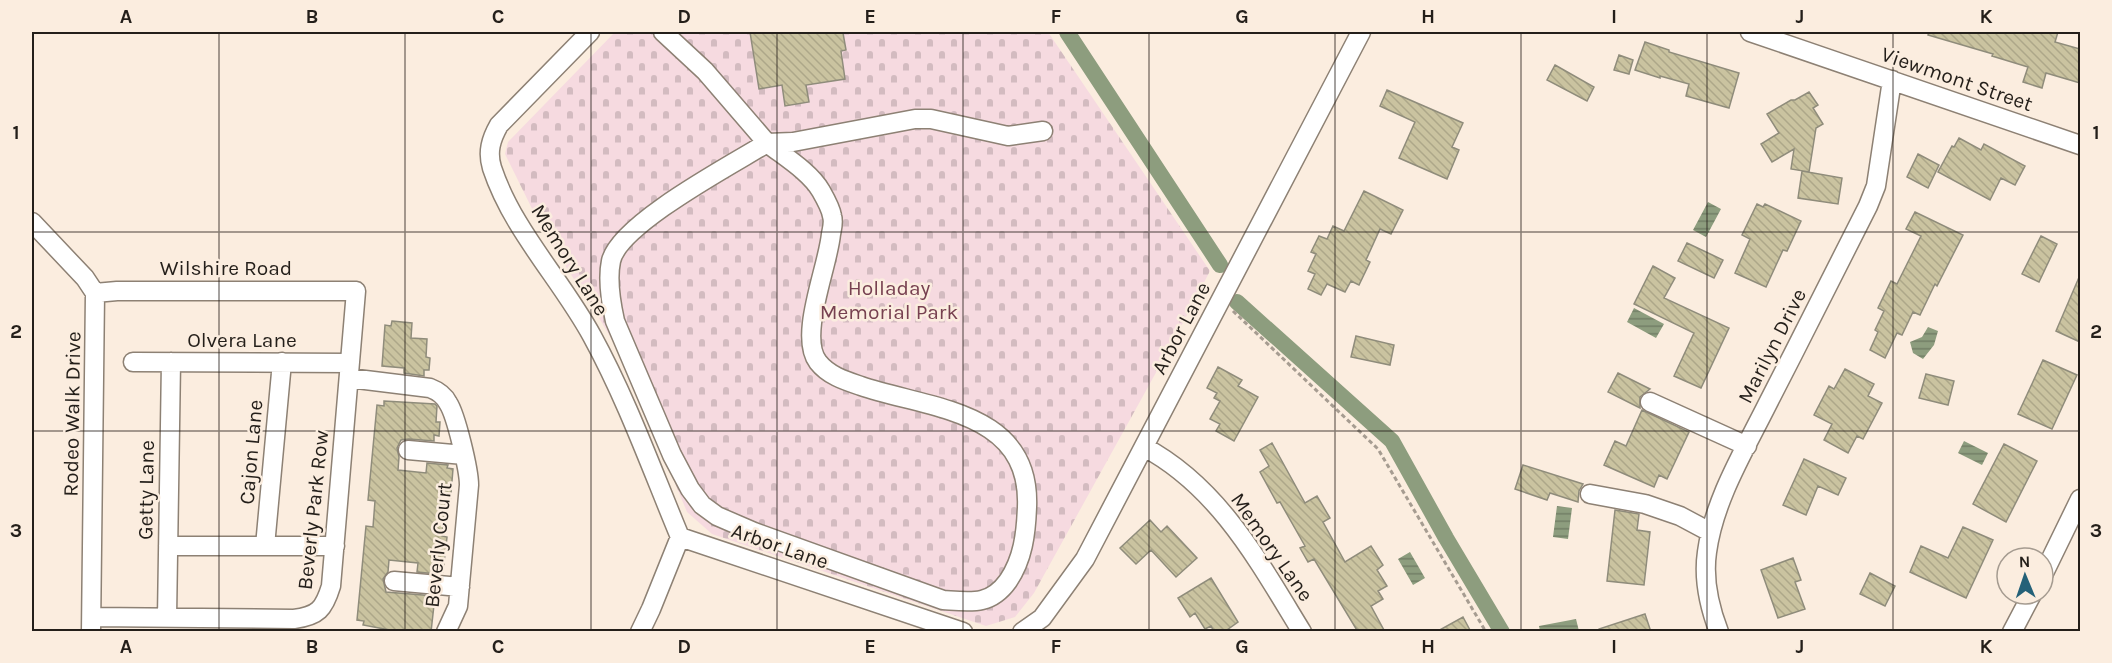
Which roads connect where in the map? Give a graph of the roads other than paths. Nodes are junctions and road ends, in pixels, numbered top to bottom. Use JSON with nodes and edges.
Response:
{"nodes":[{"id":1,"x":590,"y":32,"type":"edge"},
{"id":2,"x":663,"y":32,"type":"edge"},
{"id":3,"x":1361,"y":32,"type":"edge"},
{"id":4,"x":1750,"y":32,"type":"edge"},
{"id":5,"x":1892,"y":80,"type":"junction"},
{"id":6,"x":1042,"y":130,"type":"dead end"},
{"id":7,"x":767,"y":143,"type":"junction"},
{"id":8,"x":2080,"y":144,"type":"edge"},
{"id":9,"x":34,"y":230,"type":"edge"},
{"id":10,"x":356,"y":291,"type":"joint"},
{"id":11,"x":95,"y":293,"type":"junction"},
{"id":12,"x":133,"y":362,"type":"dead end"},
{"id":13,"x":171,"y":362,"type":"junction"},
{"id":14,"x":282,"y":362,"type":"junction"},
{"id":15,"x":350,"y":370,"type":"junction"},
{"id":16,"x":442,"y":395,"type":"joint"},
{"id":17,"x":1650,"y":402,"type":"dead end"},
{"id":18,"x":1747,"y":446,"type":"junction"},
{"id":19,"x":1144,"y":447,"type":"junction"},
{"id":20,"x":408,"y":450,"type":"dead end"},
{"id":21,"x":464,"y":455,"type":"junction"},
{"id":22,"x":1590,"y":494,"type":"dead end"},
{"id":23,"x":2080,"y":499,"type":"edge"},
{"id":24,"x":1710,"y":532,"type":"junction"},
{"id":25,"x":680,"y":537,"type":"junction"},
{"id":26,"x":168,"y":546,"type":"junction"},
{"id":27,"x":265,"y":546,"type":"junction"},
{"id":28,"x":334,"y":546,"type":"junction"},
{"id":29,"x":2055,"y":550,"type":"edge"},
{"id":30,"x":394,"y":581,"type":"dead end"},
{"id":31,"x":460,"y":587,"type":"junction"},
{"id":32,"x":2026,"y":606,"type":"edge"},
{"id":33,"x":167,"y":618,"type":"junction"},
{"id":34,"x":92,"y":624,"type":"edge"},
{"id":35,"x":446,"y":632,"type":"edge"},
{"id":36,"x":640,"y":632,"type":"edge"},
{"id":37,"x":963,"y":632,"type":"edge"},
{"id":38,"x":1022,"y":632,"type":"edge"},
{"id":39,"x":1302,"y":632,"type":"edge"},
{"id":40,"x":1719,"y":632,"type":"edge"},
{"id":41,"x":2012,"y":632,"type":"edge"}],
"edges":[{"from":1,"to":25,"type":"street","name":"Memory Lane"},
{"from":2,"to":7,"type":"street"},
{"from":3,"to":19,"type":"street","name":"Arbor Lane"},
{"from":4,"to":5,"type":"street","name":"Viewmont Street"},
{"from":5,"to":8,"type":"street","name":"Viewmont Street"},
{"from":5,"to":18,"type":"street","name":"Marilyn Drive"},
{"from":6,"to":7,"type":"street"},
{"from":7,"to":7,"type":"street"},
{"from":9,"to":11,"type":"street"},
{"from":10,"to":11,"type":"street","name":"Wilshire Road"},
{"from":10,"to":15,"type":"street","name":"Beverly Park Row"},
{"from":11,"to":34,"type":"street","name":"Rodeo Walk Drive"},
{"from":12,"to":13,"type":"street","name":"Olvera Lane"},
{"from":13,"to":14,"type":"street","name":"Olvera Lane"},
{"from":13,"to":26,"type":"street","name":"Getty Lane"},
{"from":14,"to":15,"type":"street","name":"Olvera Lane"},
{"from":14,"to":27,"type":"street","name":"Cajon Lane"},
{"from":15,"to":16,"type":"street","name":"Olvera Lane"},
{"from":15,"to":28,"type":"street","name":"Beverly Park Row"},
{"from":16,"to":21,"type":"street","name":"Beverly Court"},
{"from":17,"to":18,"type":"street"},
{"from":18,"to":24,"type":"street","name":"Marilyn Drive"},
{"from":19,"to":38,"type":"street","name":"Arbor Lane"},
{"from":19,"to":39,"type":"street","name":"Memory Lane"},
{"from":20,"to":21,"type":"street"},
{"from":21,"to":31,"type":"street","name":"Beverly Court"},
{"from":22,"to":24,"type":"street"},
{"from":23,"to":29,"type":"street"},
{"from":24,"to":40,"type":"street","name":"Marilyn Drive"},
{"from":25,"to":36,"type":"street"},
{"from":25,"to":37,"type":"street","name":"Arbor Lane"},
{"from":26,"to":27,"type":"street"},
{"from":26,"to":33,"type":"street","name":"Getty Lane"},
{"from":27,"to":28,"type":"street"},
{"from":28,"to":33,"type":"street","name":"Beverly Park Row"},
{"from":30,"to":31,"type":"street"},
{"from":31,"to":35,"type":"street","name":"Beverly Court"},
{"from":32,"to":41,"type":"street"},
{"from":33,"to":34,"type":"street","name":"Beverly Park Row"}]}
